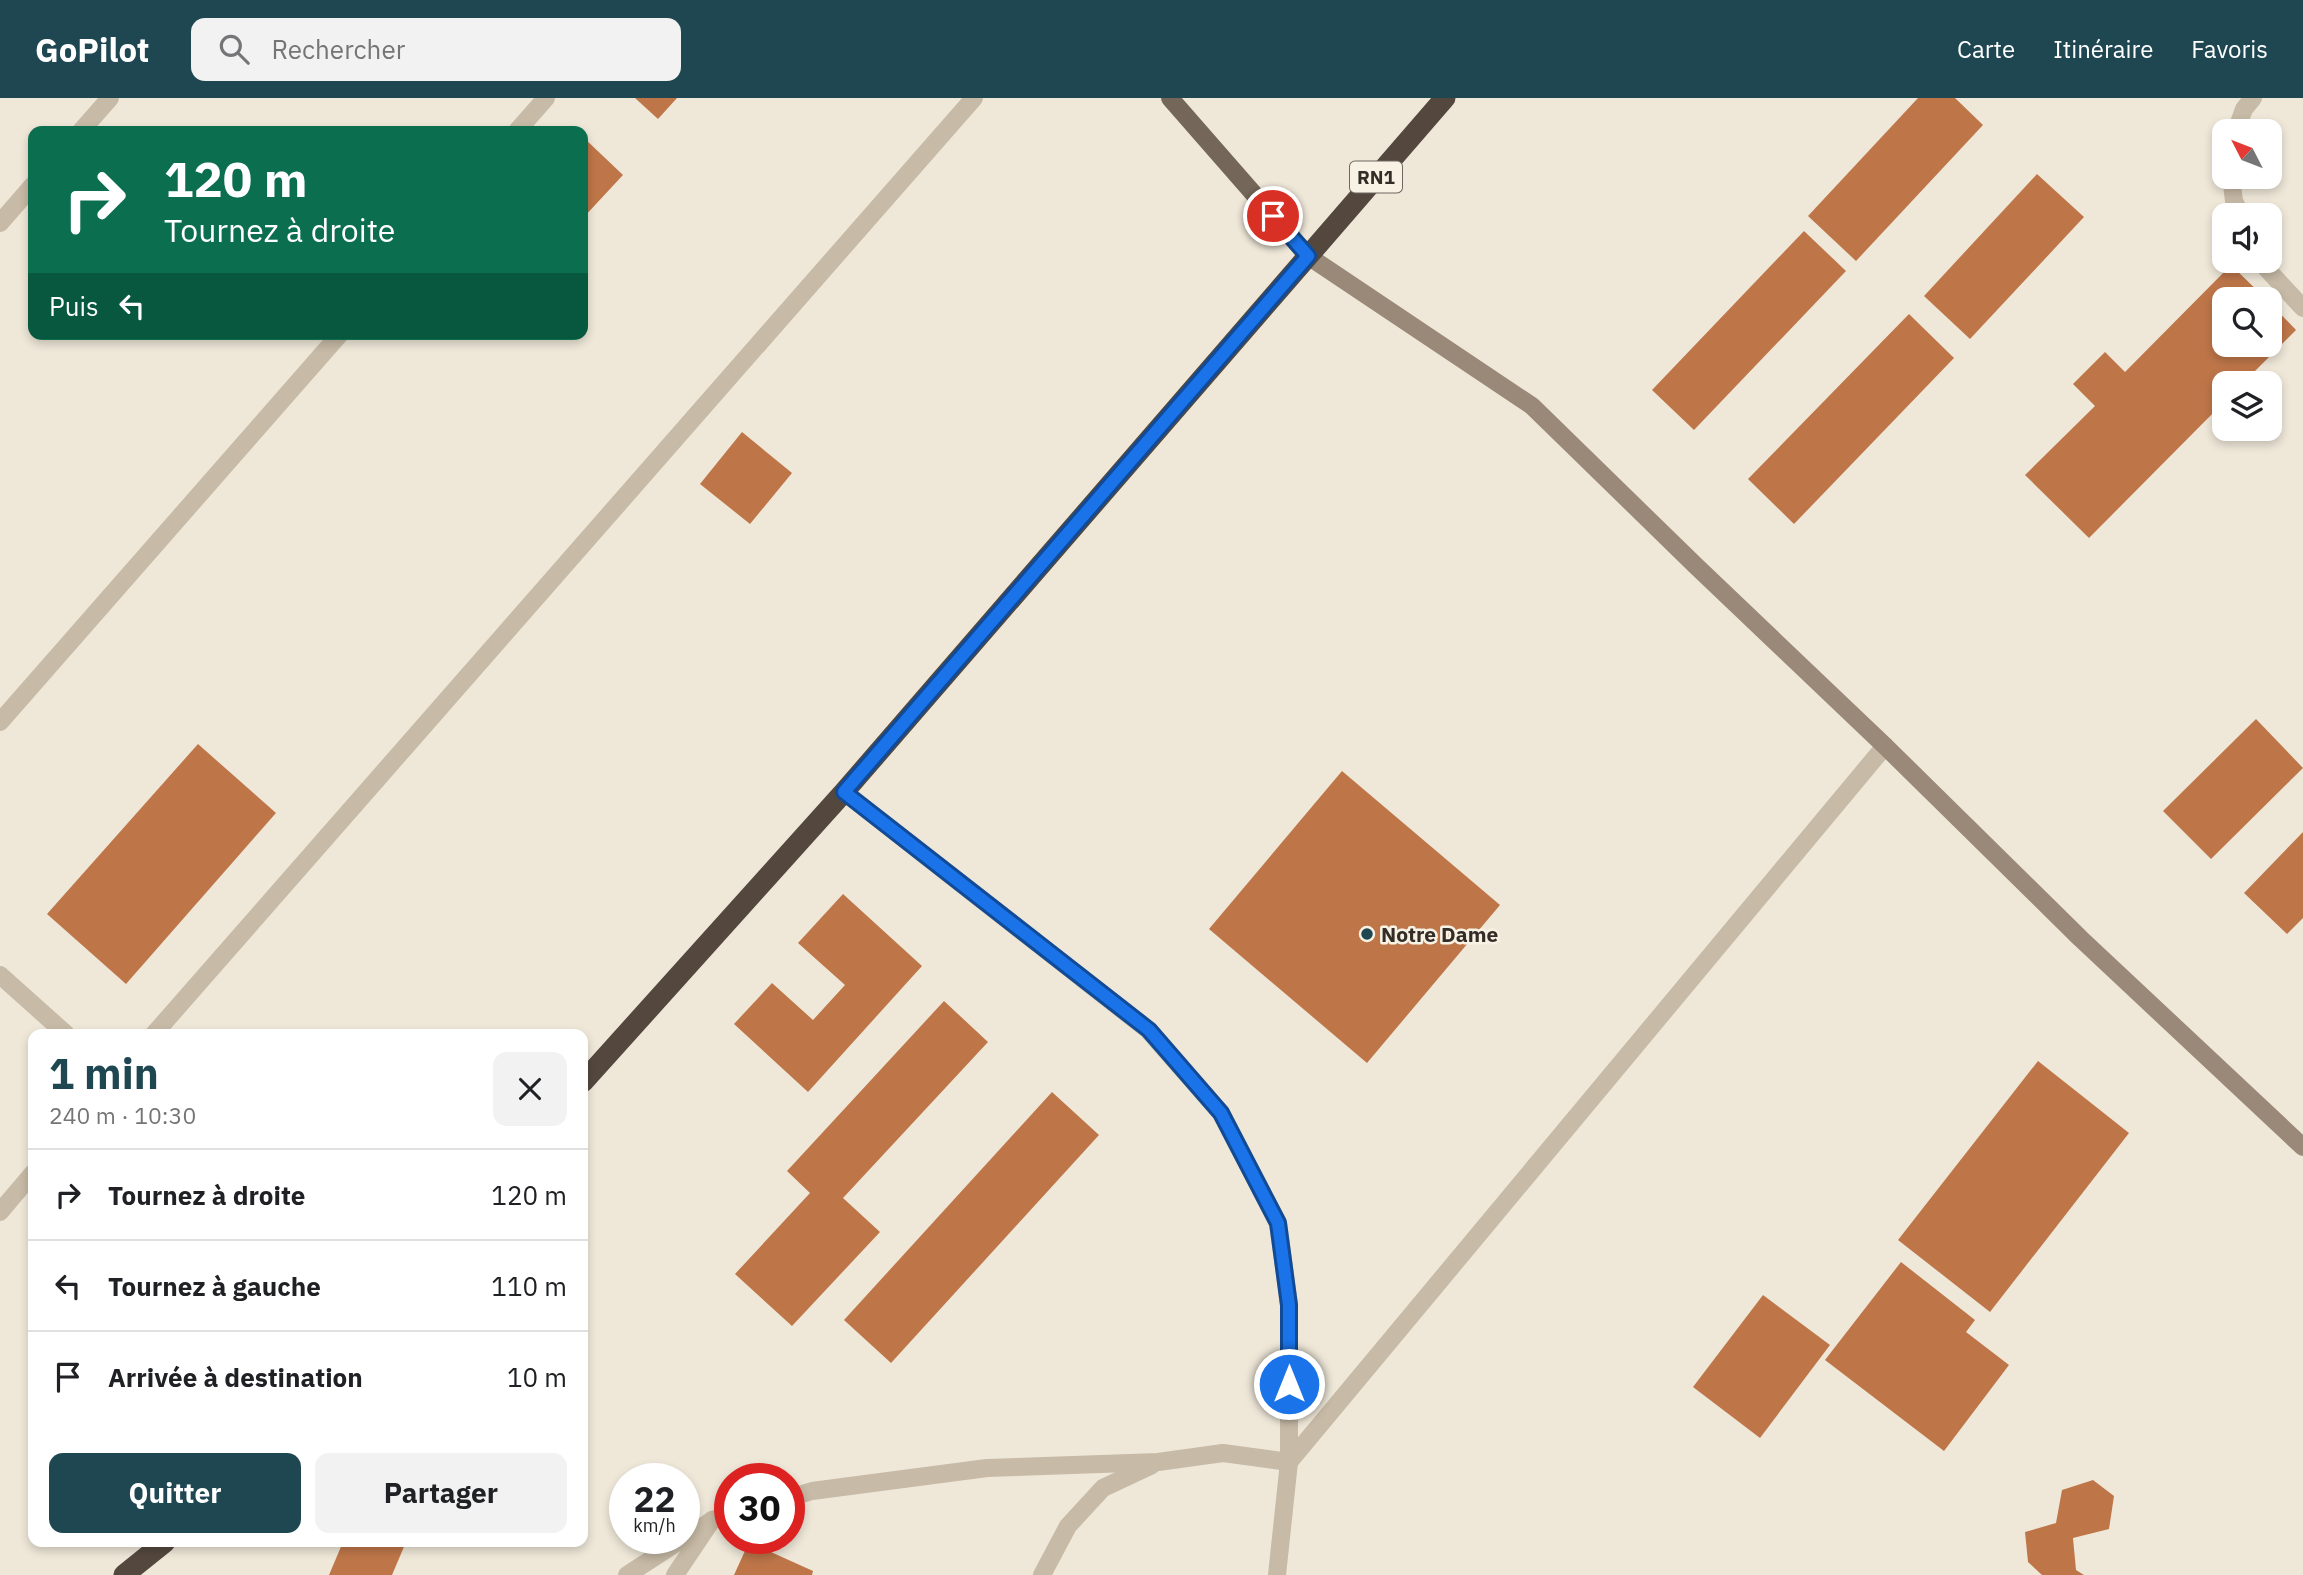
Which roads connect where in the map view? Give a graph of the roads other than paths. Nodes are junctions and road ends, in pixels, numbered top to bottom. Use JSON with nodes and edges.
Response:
{"nodes":[{"id":1,"x":110,"y":98,"type":"edge"},
{"id":2,"x":546,"y":98,"type":"edge"},
{"id":3,"x":974,"y":98,"type":"edge"},
{"id":4,"x":1170,"y":98,"type":"edge"},
{"id":5,"x":1445,"y":98,"type":"edge"},
{"id":6,"x":2253,"y":98,"type":"edge"},
{"id":7,"x":2240,"y":119,"type":"edge"},
{"id":8,"x":85,"y":126,"type":"edge"},
{"id":9,"x":521,"y":126,"type":"edge"},
{"id":10,"x":28,"y":192,"type":"edge"},
{"id":11,"x":0,"y":223,"type":"edge"},
{"id":12,"x":1308,"y":256,"type":"junction"},
{"id":13,"x":2270,"y":273,"type":"edge"},
{"id":14,"x":2303,"y":308,"type":"edge"},
{"id":15,"x":335,"y":340,"type":"edge"},
{"id":16,"x":0,"y":722,"type":"edge"},
{"id":17,"x":1885,"y":746,"type":"junction"},
{"id":18,"x":844,"y":792,"type":"junction"},
{"id":19,"x":0,"y":975,"type":"edge"},
{"id":20,"x":60,"y":1029,"type":"edge"},
{"id":21,"x":158,"y":1029,"type":"edge"},
{"id":22,"x":588,"y":1076,"type":"edge"},
{"id":23,"x":2303,"y":1147,"type":"edge"},
{"id":24,"x":28,"y":1179,"type":"edge"},
{"id":25,"x":0,"y":1212,"type":"edge"},
{"id":26,"x":1158,"y":1462,"type":"junction"},
{"id":27,"x":1289,"y":1462,"type":"junction"},
{"id":28,"x":805,"y":1493,"type":"edge"},
{"id":29,"x":712,"y":1520,"type":"joint"},
{"id":30,"x":700,"y":1528,"type":"edge"},
{"id":31,"x":159,"y":1547,"type":"edge"},
{"id":32,"x":659,"y":1554,"type":"edge"},
{"id":33,"x":124,"y":1575,"type":"edge"},
{"id":34,"x":627,"y":1575,"type":"edge"},
{"id":35,"x":675,"y":1575,"type":"edge"},
{"id":36,"x":1042,"y":1575,"type":"edge"},
{"id":37,"x":1277,"y":1575,"type":"edge"}],
"edges":[{"from":1,"to":8,"type":"street"},
{"from":2,"to":9,"type":"street"},
{"from":3,"to":21,"type":"street"},
{"from":4,"to":12,"type":"main road"},
{"from":5,"to":12,"type":"highway","number":"RN1"},
{"from":6,"to":7,"type":"street"},
{"from":10,"to":11,"type":"street"},
{"from":12,"to":17,"type":"street"},
{"from":12,"to":18,"type":"highway","number":"RN1"},
{"from":13,"to":14,"type":"street"},
{"from":15,"to":16,"type":"street"},
{"from":17,"to":23,"type":"street"},
{"from":17,"to":27,"type":"street"},
{"from":18,"to":22,"type":"highway","number":"RN1"},
{"from":18,"to":27,"type":"street"},
{"from":19,"to":20,"type":"street"},
{"from":24,"to":25,"type":"street"},
{"from":26,"to":27,"type":"street"},
{"from":26,"to":28,"type":"street"},
{"from":26,"to":36,"type":"street"},
{"from":27,"to":37,"type":"street"},
{"from":29,"to":30,"type":"street"},
{"from":29,"to":35,"type":"street"},
{"from":31,"to":33,"type":"highway"},
{"from":32,"to":34,"type":"street"}]}
